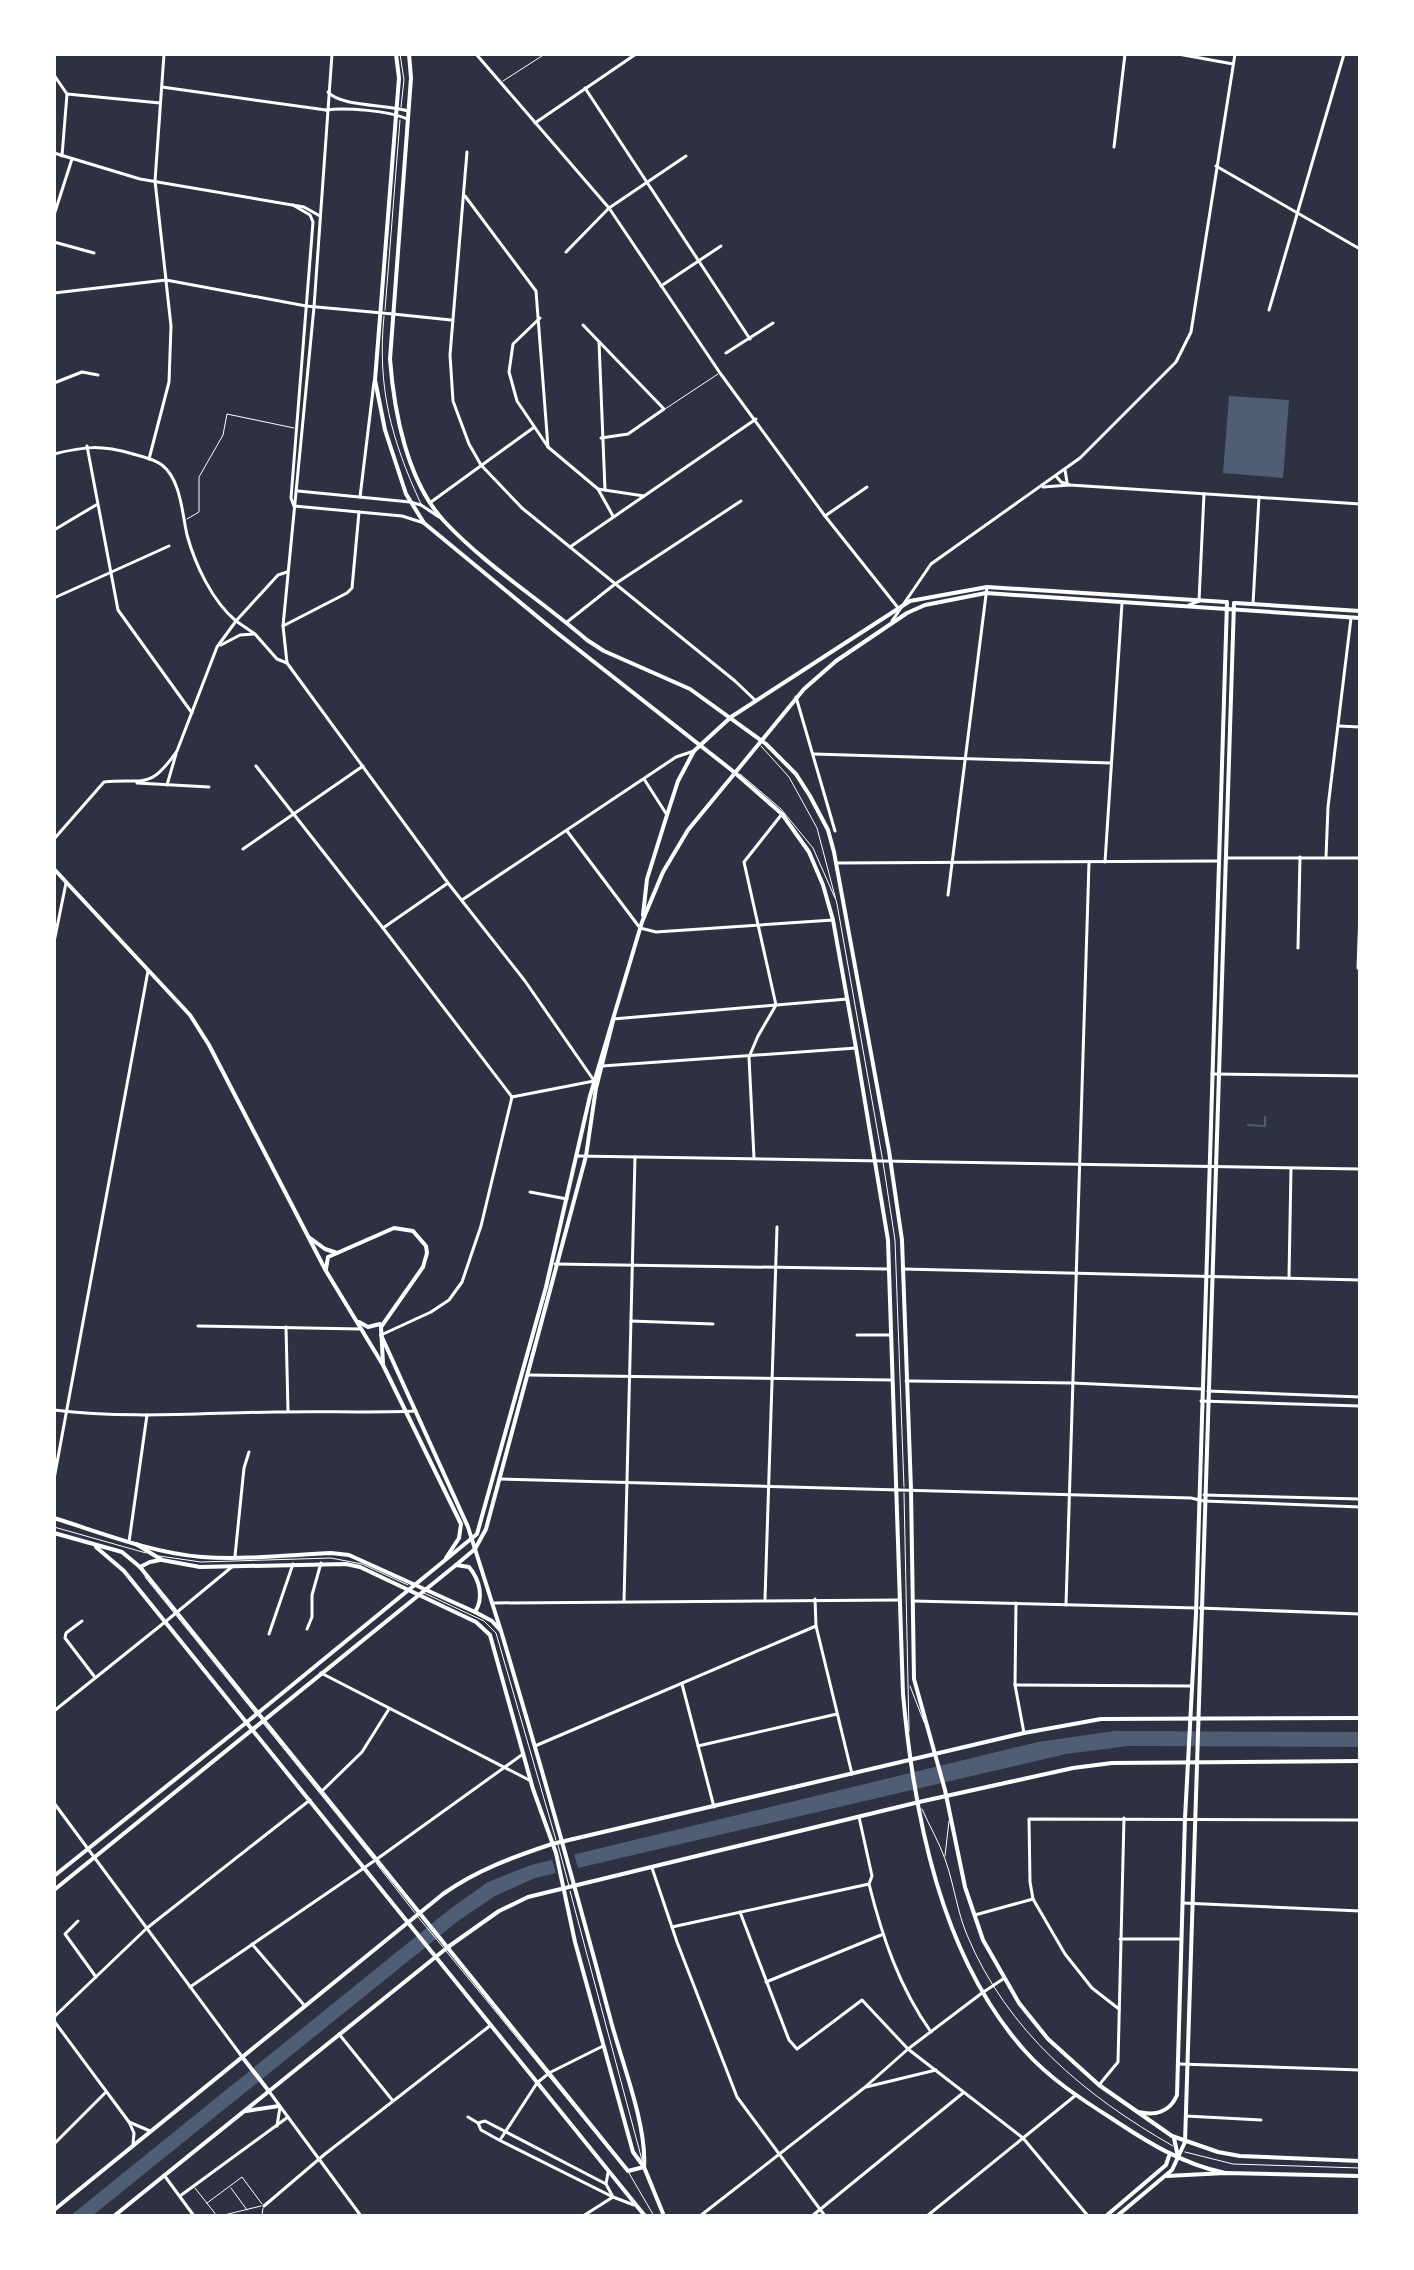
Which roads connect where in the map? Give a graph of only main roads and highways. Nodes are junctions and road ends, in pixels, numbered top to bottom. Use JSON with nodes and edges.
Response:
{"nodes":[{"id":1,"x":398,"y":54,"type":"edge"},
{"id":2,"x":409,"y":54,"type":"edge"},
{"id":3,"x":987,"y":590,"type":"junction"},
{"id":4,"x":1060,"y":591,"type":"junction"},
{"id":5,"x":1111,"y":595,"type":"junction"},
{"id":6,"x":1041,"y":596,"type":"junction"},
{"id":7,"x":1136,"y":596,"type":"junction"},
{"id":8,"x":1122,"y":601,"type":"junction"},
{"id":9,"x":1226,"y":605,"type":"junction"},
{"id":10,"x":1234,"y":606,"type":"junction"},
{"id":11,"x":1360,"y":611,"type":"edge"},
{"id":12,"x":1360,"y":618,"type":"edge"},
{"id":13,"x":731,"y":717,"type":"junction"},
{"id":14,"x":759,"y":741,"type":"junction"},
{"id":15,"x":700,"y":745,"type":"junction"},
{"id":16,"x":734,"y":772,"type":"junction"},
{"id":17,"x":1227,"y":858,"type":"junction"},
{"id":18,"x":1219,"y":861,"type":"junction"},
{"id":19,"x":54,"y":869,"type":"edge"},
{"id":20,"x":641,"y":925,"type":"junction"},
{"id":21,"x":613,"y":1019,"type":"junction"},
{"id":22,"x":1211,"y":1081,"type":"junction"},
{"id":23,"x":1218,"y":1081,"type":"junction"},
{"id":24,"x":308,"y":1236,"type":"junction"},
{"id":25,"x":338,"y":1253,"type":"junction"},
{"id":26,"x":554,"y":1264,"type":"junction"},
{"id":27,"x":326,"y":1271,"type":"junction"},
{"id":28,"x":1208,"y":1279,"type":"junction"},
{"id":29,"x":352,"y":1314,"type":"junction"},
{"id":30,"x":383,"y":1322,"type":"junction"},
{"id":31,"x":381,"y":1335,"type":"junction"},
{"id":32,"x":383,"y":1365,"type":"junction"},
{"id":33,"x":1205,"y":1381,"type":"junction"},
{"id":34,"x":1204,"y":1401,"type":"junction"},
{"id":35,"x":54,"y":1518,"type":"edge"},
{"id":36,"x":54,"y":1530,"type":"edge"},
{"id":37,"x":472,"y":1539,"type":"junction"},
{"id":38,"x":90,"y":1543,"type":"junction"},
{"id":39,"x":130,"y":1544,"type":"junction"},
{"id":40,"x":475,"y":1549,"type":"junction"},
{"id":41,"x":162,"y":1560,"type":"junction"},
{"id":42,"x":442,"y":1564,"type":"junction"},
{"id":43,"x":456,"y":1565,"type":"junction"},
{"id":44,"x":140,"y":1567,"type":"junction"},
{"id":45,"x":412,"y":1587,"type":"junction"},
{"id":46,"x":422,"y":1592,"type":"junction"},
{"id":47,"x":1199,"y":1608,"type":"junction"},
{"id":48,"x":475,"y":1612,"type":"junction"},
{"id":49,"x":501,"y":1631,"type":"junction"},
{"id":50,"x":257,"y":1714,"type":"junction"},
{"id":51,"x":1191,"y":1717,"type":"junction"},
{"id":52,"x":1199,"y":1717,"type":"junction"},
{"id":53,"x":1360,"y":1718,"type":"edge"},
{"id":54,"x":247,"y":1722,"type":"junction"},
{"id":55,"x":264,"y":1722,"type":"junction"},
{"id":56,"x":254,"y":1730,"type":"junction"},
{"id":57,"x":936,"y":1755,"type":"junction"},
{"id":58,"x":909,"y":1760,"type":"junction"},
{"id":59,"x":1360,"y":1761,"type":"edge"},
{"id":60,"x":1190,"y":1762,"type":"junction"},
{"id":61,"x":1198,"y":1762,"type":"junction"},
{"id":62,"x":946,"y":1793,"type":"junction"},
{"id":63,"x":918,"y":1800,"type":"junction"},
{"id":64,"x":908,"y":1805,"type":"junction"},
{"id":65,"x":921,"y":1814,"type":"junction"},
{"id":66,"x":558,"y":1843,"type":"junction"},
{"id":67,"x":561,"y":1852,"type":"junction"},
{"id":68,"x":54,"y":1876,"type":"edge"},
{"id":69,"x":568,"y":1879,"type":"junction"},
{"id":70,"x":569,"y":1886,"type":"junction"},
{"id":71,"x":54,"y":1890,"type":"edge"},
{"id":72,"x":418,"y":1914,"type":"junction"},
{"id":73,"x":408,"y":1922,"type":"junction"},
{"id":74,"x":447,"y":1948,"type":"junction"},
{"id":75,"x":436,"y":1957,"type":"junction"},
{"id":76,"x":243,"y":2058,"type":"junction"},
{"id":77,"x":266,"y":2088,"type":"junction"},
{"id":78,"x":280,"y":2107,"type":"road end"},
{"id":79,"x":244,"y":2111,"type":"junction"},
{"id":80,"x":1134,"y":2111,"type":"junction"},
{"id":81,"x":1172,"y":2136,"type":"junction"},
{"id":82,"x":1185,"y":2142,"type":"junction"},
{"id":83,"x":1180,"y":2149,"type":"junction"},
{"id":84,"x":1168,"y":2154,"type":"junction"},
{"id":85,"x":1178,"y":2159,"type":"junction"},
{"id":86,"x":1360,"y":2161,"type":"edge"},
{"id":87,"x":644,"y":2167,"type":"junction"},
{"id":88,"x":1225,"y":2173,"type":"junction"},
{"id":89,"x":1165,"y":2176,"type":"junction"},
{"id":90,"x":1360,"y":2176,"type":"edge"},
{"id":91,"x":54,"y":2210,"type":"edge"},
{"id":92,"x":114,"y":2216,"type":"edge"},
{"id":93,"x":645,"y":2216,"type":"edge"},
{"id":94,"x":664,"y":2216,"type":"edge"},
{"id":95,"x":1106,"y":2216,"type":"edge"},
{"id":96,"x":1117,"y":2216,"type":"edge"}],
"edges":[{"from":1,"to":15,"type":"main road"},
{"from":2,"to":13,"type":"main road"},
{"from":3,"to":4,"type":"main road"},
{"from":3,"to":6,"type":"main road"},
{"from":3,"to":13,"type":"main road"},
{"from":3,"to":14,"type":"main road"},
{"from":4,"to":5,"type":"main road"},
{"from":4,"to":6,"type":"main road"},
{"from":5,"to":7,"type":"main road"},
{"from":5,"to":8,"type":"main road"},
{"from":6,"to":8,"type":"main road"},
{"from":7,"to":8,"type":"main road"},
{"from":7,"to":9,"type":"main road"},
{"from":8,"to":9,"type":"main road"},
{"from":9,"to":10,"type":"main road"},
{"from":9,"to":18,"type":"main road"},
{"from":10,"to":11,"type":"main road"},
{"from":10,"to":12,"type":"main road"},
{"from":10,"to":17,"type":"main road"},
{"from":13,"to":14,"type":"main road"},
{"from":13,"to":15,"type":"main road"},
{"from":14,"to":16,"type":"main road"},
{"from":14,"to":57,"type":"main road"},
{"from":15,"to":16,"type":"main road"},
{"from":15,"to":20,"type":"main road"},
{"from":16,"to":20,"type":"main road"},
{"from":16,"to":58,"type":"main road"},
{"from":17,"to":18,"type":"main road"},
{"from":17,"to":23,"type":"main road"},
{"from":18,"to":22,"type":"main road"},
{"from":19,"to":24,"type":"main road"},
{"from":20,"to":21,"type":"main road"},
{"from":21,"to":26,"type":"main road"},
{"from":21,"to":26,"type":"main road"},
{"from":22,"to":23,"type":"main road"},
{"from":22,"to":28,"type":"main road"},
{"from":23,"to":28,"type":"main road"},
{"from":24,"to":25,"type":"main road"},
{"from":24,"to":27,"type":"main road"},
{"from":25,"to":27,"type":"main road"},
{"from":25,"to":30,"type":"main road"},
{"from":26,"to":37,"type":"main road"},
{"from":26,"to":40,"type":"main road"},
{"from":27,"to":29,"type":"main road"},
{"from":28,"to":33,"type":"main road"},
{"from":29,"to":30,"type":"main road"},
{"from":29,"to":32,"type":"main road"},
{"from":30,"to":31,"type":"main road"},
{"from":31,"to":32,"type":"main road"},
{"from":31,"to":37,"type":"main road"},
{"from":32,"to":42,"type":"main road"},
{"from":33,"to":34,"type":"main road"},
{"from":33,"to":34,"type":"main road"},
{"from":34,"to":47,"type":"main road"},
{"from":35,"to":39,"type":"main road"},
{"from":36,"to":38,"type":"main road"},
{"from":37,"to":40,"type":"main road"},
{"from":37,"to":42,"type":"main road"},
{"from":38,"to":44,"type":"main road"},
{"from":38,"to":54,"type":"main road"},
{"from":39,"to":41,"type":"main road"},
{"from":39,"to":45,"type":"main road"},
{"from":40,"to":43,"type":"main road"},
{"from":40,"to":49,"type":"main road"},
{"from":41,"to":44,"type":"main road"},
{"from":41,"to":45,"type":"main road"},
{"from":42,"to":45,"type":"main road"},
{"from":43,"to":46,"type":"main road"},
{"from":43,"to":48,"type":"main road"},
{"from":44,"to":50,"type":"main road"},
{"from":45,"to":46,"type":"main road"},
{"from":45,"to":46,"type":"main road"},
{"from":45,"to":50,"type":"main road"},
{"from":46,"to":48,"type":"main road"},
{"from":46,"to":55,"type":"main road"},
{"from":46,"to":66,"type":"main road"},
{"from":47,"to":51,"type":"main road"},
{"from":47,"to":52,"type":"main road"},
{"from":48,"to":49,"type":"main road"},
{"from":49,"to":66,"type":"main road"},
{"from":50,"to":54,"type":"main road"},
{"from":50,"to":55,"type":"main road"},
{"from":51,"to":52,"type":"main road"},
{"from":51,"to":57,"type":"main road"},
{"from":51,"to":60,"type":"main road"},
{"from":52,"to":53,"type":"main road"},
{"from":52,"to":61,"type":"main road"},
{"from":54,"to":56,"type":"main road"},
{"from":54,"to":68,"type":"main road"},
{"from":55,"to":56,"type":"main road"},
{"from":55,"to":72,"type":"main road"},
{"from":56,"to":71,"type":"main road"},
{"from":56,"to":73,"type":"main road"},
{"from":57,"to":58,"type":"main road"},
{"from":57,"to":62,"type":"main road"},
{"from":58,"to":63,"type":"main road"},
{"from":58,"to":66,"type":"main road"},
{"from":59,"to":61,"type":"main road"},
{"from":60,"to":61,"type":"main road"},
{"from":60,"to":62,"type":"main road"},
{"from":60,"to":80,"type":"main road"},
{"from":61,"to":82,"type":"main road"},
{"from":62,"to":63,"type":"main road"},
{"from":62,"to":80,"type":"main road"},
{"from":63,"to":64,"type":"main road"},
{"from":63,"to":65,"type":"main road"},
{"from":64,"to":65,"type":"main road"},
{"from":64,"to":70,"type":"main road"},
{"from":65,"to":84,"type":"main road"},
{"from":66,"to":67,"type":"main road"},
{"from":66,"to":67,"type":"main road"},
{"from":66,"to":72,"type":"main road"},
{"from":67,"to":69,"type":"main road"},
{"from":67,"to":69,"type":"main road"},
{"from":69,"to":70,"type":"main road"},
{"from":69,"to":70,"type":"main road"},
{"from":70,"to":74,"type":"main road"},
{"from":70,"to":87,"type":"main road"},
{"from":70,"to":87,"type":"main road"},
{"from":72,"to":73,"type":"main road"},
{"from":72,"to":74,"type":"main road"},
{"from":73,"to":75,"type":"main road"},
{"from":73,"to":76,"type":"main road"},
{"from":74,"to":75,"type":"main road"},
{"from":74,"to":87,"type":"main road"},
{"from":75,"to":77,"type":"main road"},
{"from":75,"to":93,"type":"main road"},
{"from":76,"to":77,"type":"main road"},
{"from":76,"to":91,"type":"main road"},
{"from":77,"to":79,"type":"main road"},
{"from":78,"to":79,"type":"main road"},
{"from":79,"to":92,"type":"main road"},
{"from":80,"to":81,"type":"main road"},
{"from":81,"to":82,"type":"main road"},
{"from":81,"to":83,"type":"main road"},
{"from":82,"to":83,"type":"main road"},
{"from":82,"to":86,"type":"main road"},
{"from":83,"to":85,"type":"main road"},
{"from":84,"to":85,"type":"main road"},
{"from":84,"to":95,"type":"main road"},
{"from":85,"to":88,"type":"main road"},
{"from":85,"to":89,"type":"main road"},
{"from":87,"to":94,"type":"main road"},
{"from":88,"to":89,"type":"main road"},
{"from":88,"to":90,"type":"main road"},
{"from":89,"to":96,"type":"main road"}]}
